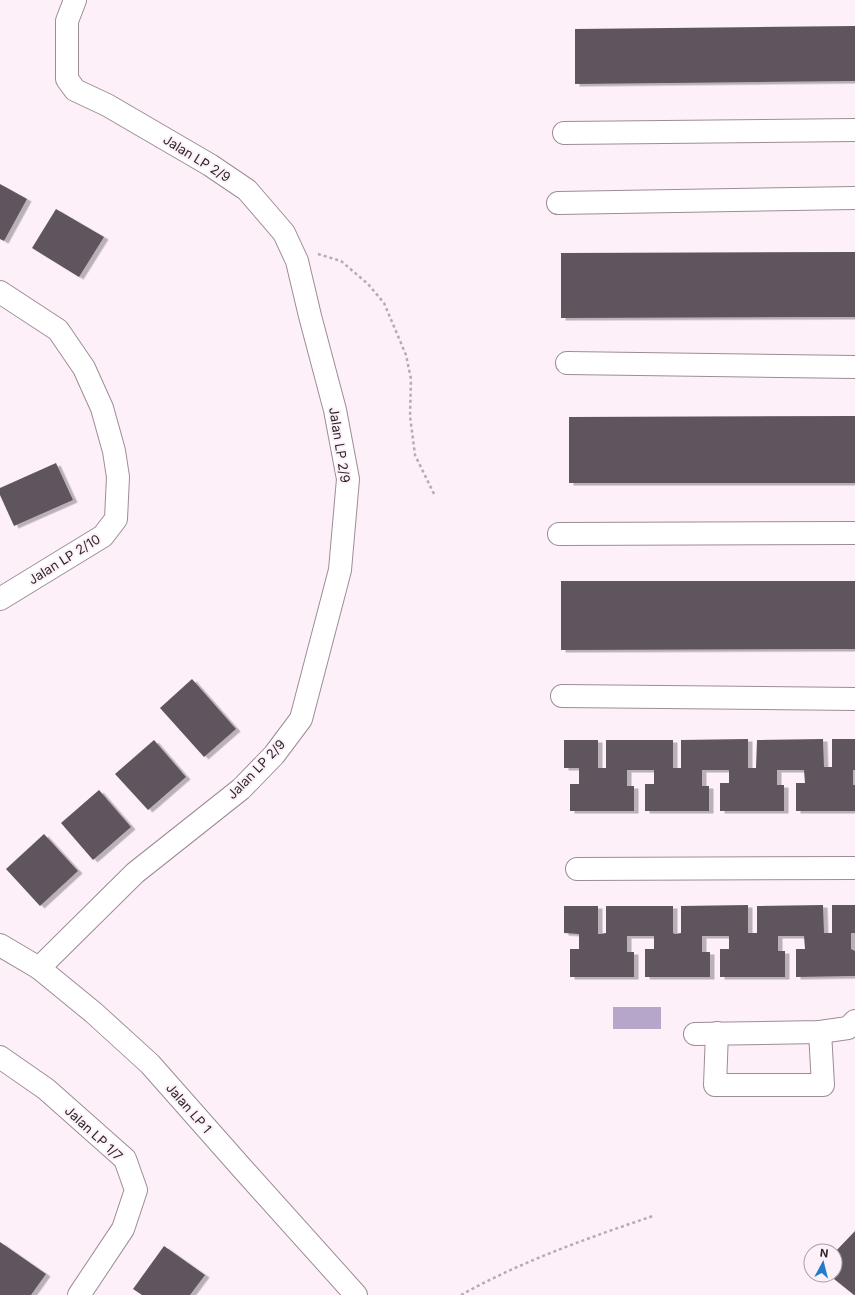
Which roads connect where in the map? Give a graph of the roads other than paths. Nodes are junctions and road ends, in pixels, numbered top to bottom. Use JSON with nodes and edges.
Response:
{"nodes":[{"id":1,"x":75,"y":0,"type":"edge"},
{"id":2,"x":855,"y":130,"type":"edge"},
{"id":3,"x":564,"y":133,"type":"dead end"},
{"id":4,"x":855,"y":198,"type":"edge"},
{"id":5,"x":558,"y":203,"type":"dead end"},
{"id":6,"x":0,"y":292,"type":"edge"},
{"id":7,"x":567,"y":363,"type":"dead end"},
{"id":8,"x":855,"y":367,"type":"edge"},
{"id":9,"x":855,"y":533,"type":"edge"},
{"id":10,"x":559,"y":534,"type":"dead end"},
{"id":11,"x":0,"y":599,"type":"edge"},
{"id":12,"x":562,"y":696,"type":"dead end"},
{"id":13,"x":855,"y":699,"type":"edge"},
{"id":14,"x":855,"y":868,"type":"edge"},
{"id":15,"x":577,"y":869,"type":"dead end"},
{"id":16,"x":0,"y":945,"type":"edge"},
{"id":17,"x":39,"y":968,"type":"junction"},
{"id":18,"x":855,"y":1021,"type":"edge"},
{"id":19,"x":820,"y":1032,"type":"junction"},
{"id":20,"x":717,"y":1033,"type":"junction"},
{"id":21,"x":695,"y":1034,"type":"dead end"},
{"id":22,"x":0,"y":1057,"type":"edge"},
{"id":23,"x":79,"y":1295,"type":"edge"},
{"id":24,"x":356,"y":1295,"type":"edge"}],
"edges":[{"from":1,"to":17,"type":"street","name":"Jalan LP 2/9"},
{"from":2,"to":3,"type":"street"},
{"from":4,"to":5,"type":"street"},
{"from":6,"to":11,"type":"street","name":"Jalan LP 2/10"},
{"from":7,"to":8,"type":"street"},
{"from":9,"to":10,"type":"street"},
{"from":12,"to":13,"type":"street"},
{"from":14,"to":15,"type":"street"},
{"from":16,"to":17,"type":"street","name":"Jalan LP 1"},
{"from":17,"to":24,"type":"street","name":"Jalan LP 1"},
{"from":18,"to":19,"type":"street"},
{"from":19,"to":20,"type":"street"},
{"from":19,"to":20,"type":"street"},
{"from":20,"to":21,"type":"street"},
{"from":22,"to":23,"type":"street","name":"Jalan LP 1/7"}]}
